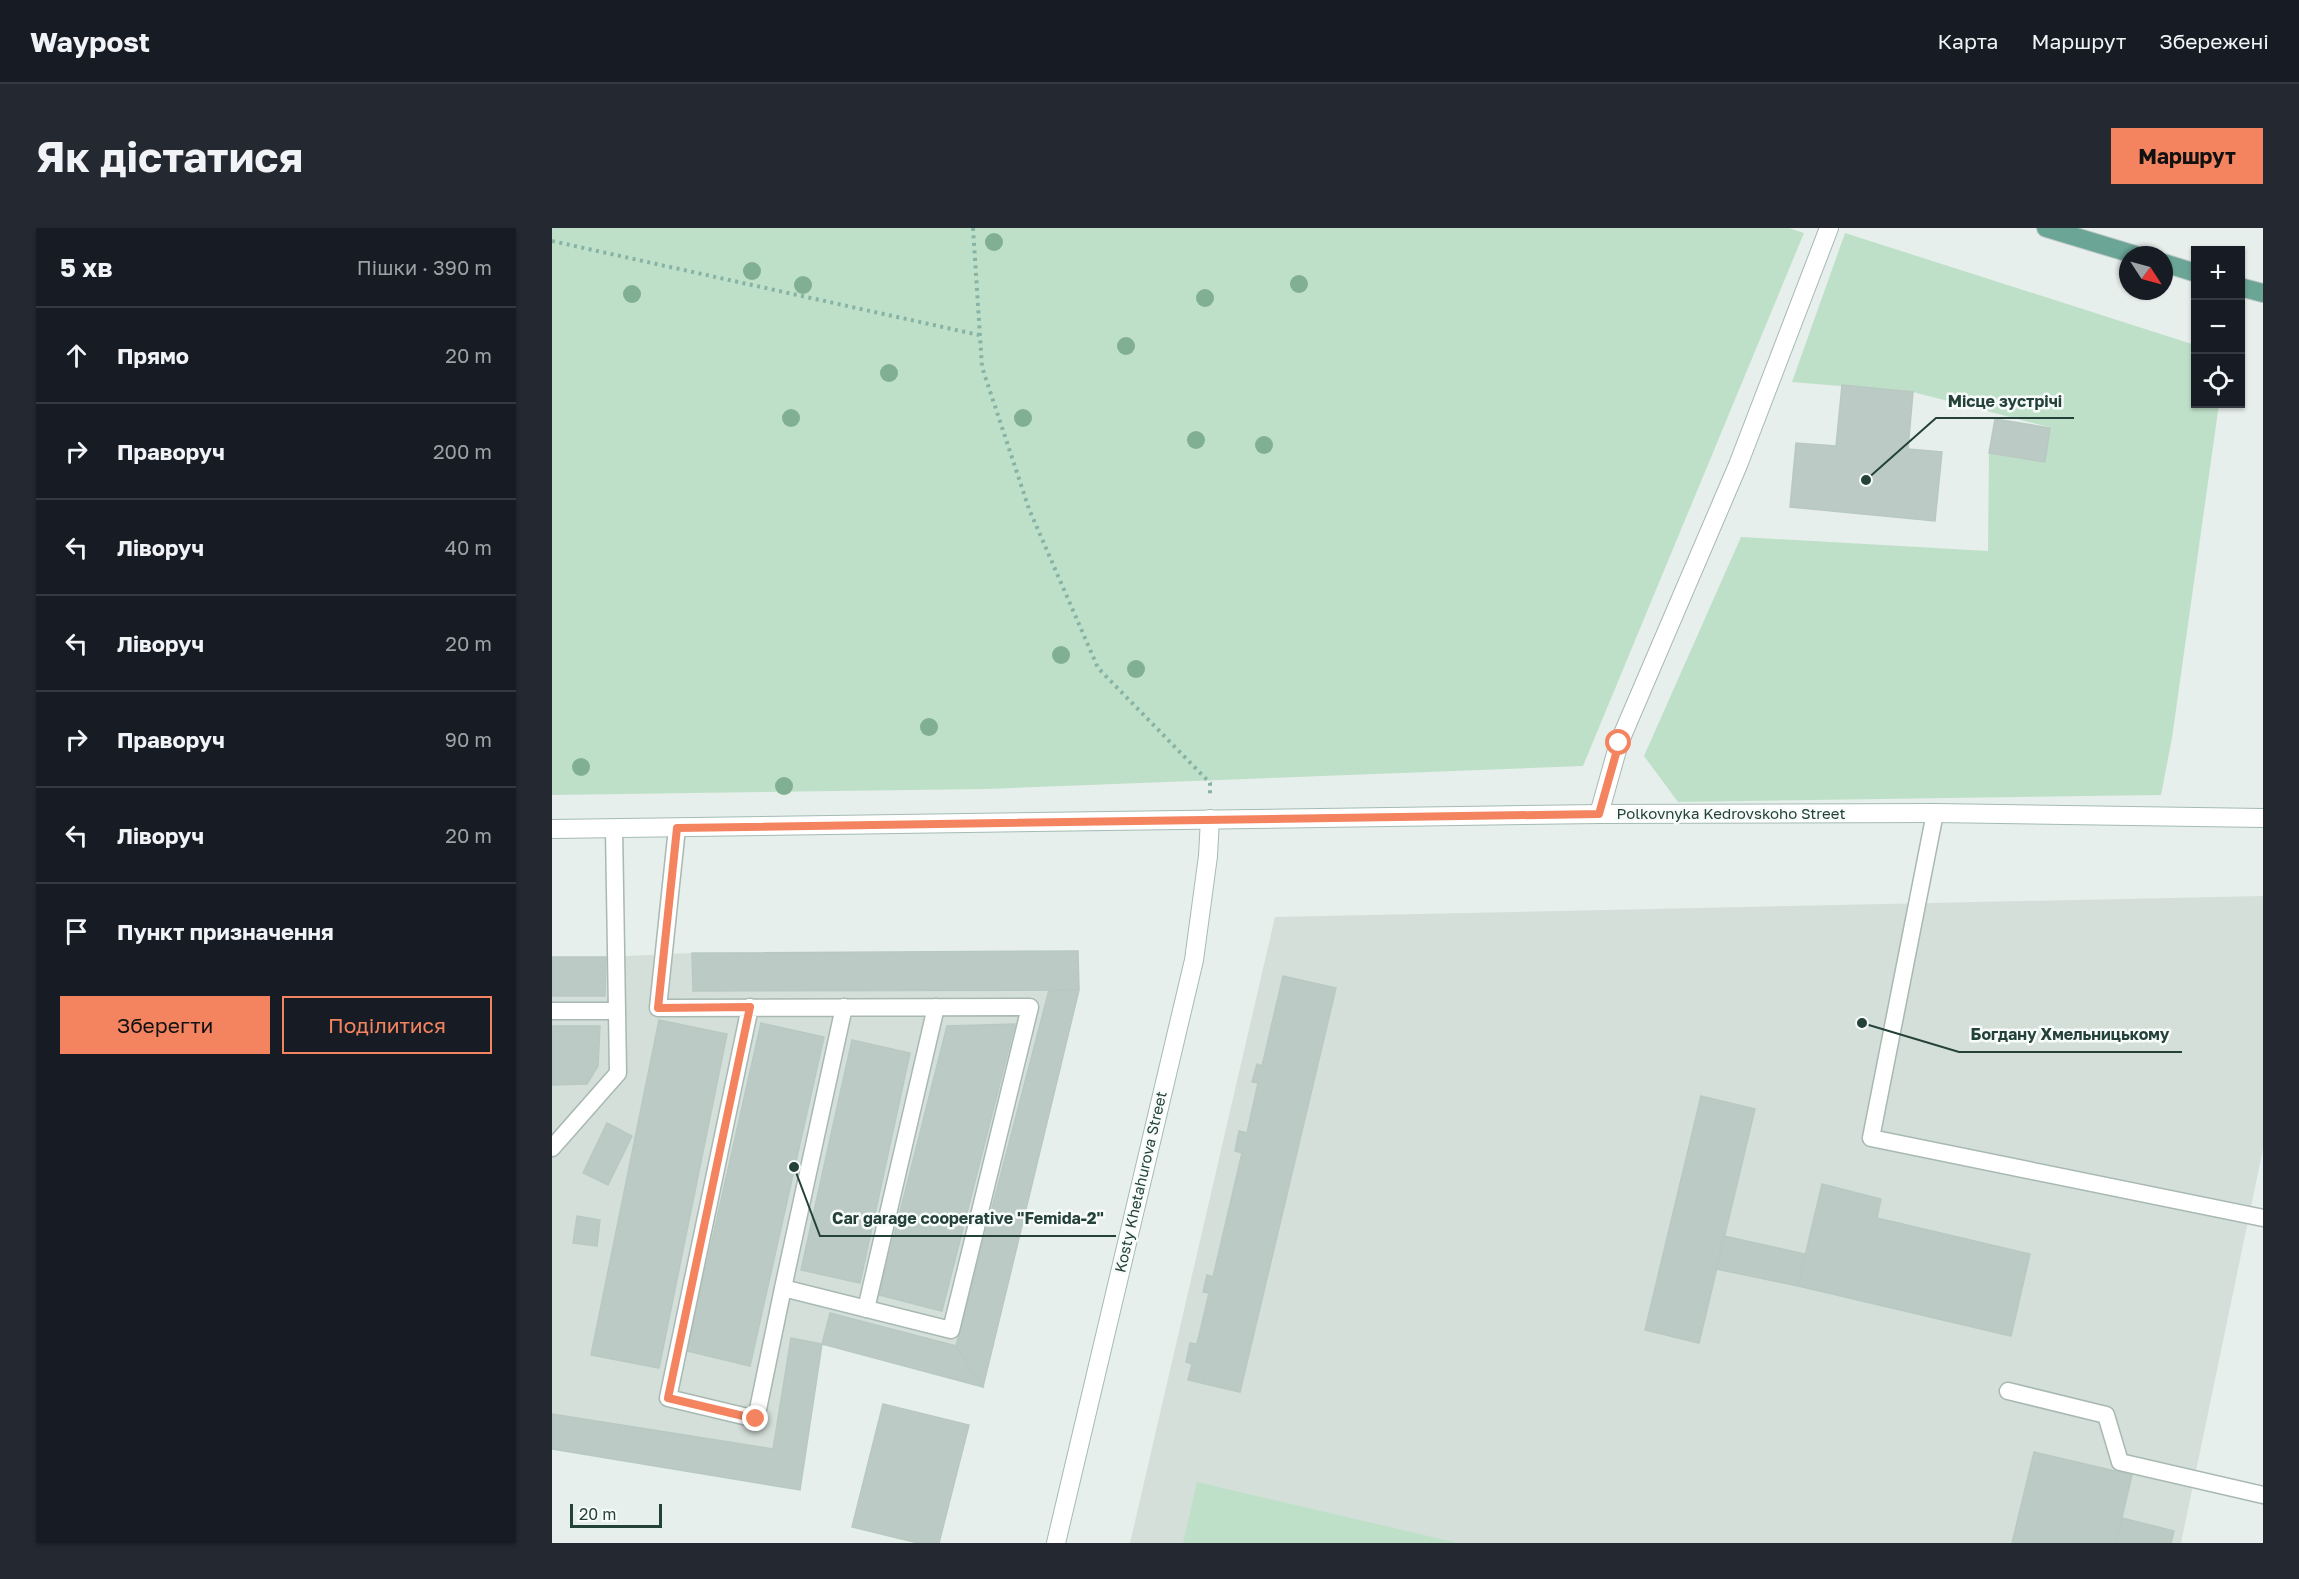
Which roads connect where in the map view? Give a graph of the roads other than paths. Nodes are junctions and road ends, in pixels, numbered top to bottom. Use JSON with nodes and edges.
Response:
{"nodes":[{"id":1,"x":1829,"y":228,"type":"edge"},
{"id":2,"x":2046,"y":228,"type":"edge"},
{"id":3,"x":2119,"y":250,"type":"edge"},
{"id":4,"x":2173,"y":266,"type":"edge"},
{"id":5,"x":2191,"y":271,"type":"edge"},
{"id":6,"x":2245,"y":287,"type":"edge"},
{"id":7,"x":2263,"y":293,"type":"edge"},
{"id":8,"x":1935,"y":813,"type":"junction"},
{"id":9,"x":1599,"y":814,"type":"junction"},
{"id":10,"x":2263,"y":818,"type":"edge"},
{"id":11,"x":1210,"y":819,"type":"junction"},
{"id":12,"x":614,"y":828,"type":"junction"},
{"id":13,"x":677,"y":828,"type":"junction"},
{"id":14,"x":552,"y":829,"type":"edge"},
{"id":15,"x":750,"y":1007,"type":"junction"},
{"id":16,"x":844,"y":1007,"type":"junction"},
{"id":17,"x":936,"y":1007,"type":"junction"},
{"id":18,"x":552,"y":1011,"type":"edge"},
{"id":19,"x":617,"y":1011,"type":"junction"},
{"id":20,"x":552,"y":1148,"type":"edge"},
{"id":21,"x":2263,"y":1218,"type":"edge"},
{"id":22,"x":783,"y":1288,"type":"junction"},
{"id":23,"x":866,"y":1309,"type":"junction"},
{"id":24,"x":2008,"y":1391,"type":"dead end"},
{"id":25,"x":2263,"y":1495,"type":"edge"},
{"id":26,"x":1056,"y":1543,"type":"edge"}],
"edges":[{"from":1,"to":9,"type":"street"},
{"from":2,"to":3,"type":"main road"},
{"from":4,"to":5,"type":"main road"},
{"from":6,"to":7,"type":"main road"},
{"from":8,"to":9,"type":"street","name":"Polkovnyka Kedrovskoho Street"},
{"from":8,"to":10,"type":"street","name":"Polkovnyka Kedrovskoho Street"},
{"from":8,"to":21,"type":"lane"},
{"from":9,"to":11,"type":"street","name":"Polkovnyka Kedrovskoho Street"},
{"from":11,"to":13,"type":"street","name":"Polkovnyka Kedrovskoho Street"},
{"from":11,"to":26,"type":"street","name":"Kosty Khetahurova Street"},
{"from":12,"to":13,"type":"street","name":"Polkovnyka Kedrovskoho Street"},
{"from":12,"to":14,"type":"street","name":"Polkovnyka Kedrovskoho Street"},
{"from":12,"to":19,"type":"lane"},
{"from":13,"to":15,"type":"lane"},
{"from":15,"to":16,"type":"lane"},
{"from":15,"to":22,"type":"lane"},
{"from":16,"to":17,"type":"lane"},
{"from":16,"to":22,"type":"lane"},
{"from":17,"to":23,"type":"lane"},
{"from":17,"to":23,"type":"lane"},
{"from":18,"to":19,"type":"lane"},
{"from":19,"to":20,"type":"lane"},
{"from":22,"to":23,"type":"lane"},
{"from":24,"to":25,"type":"lane"}]}
